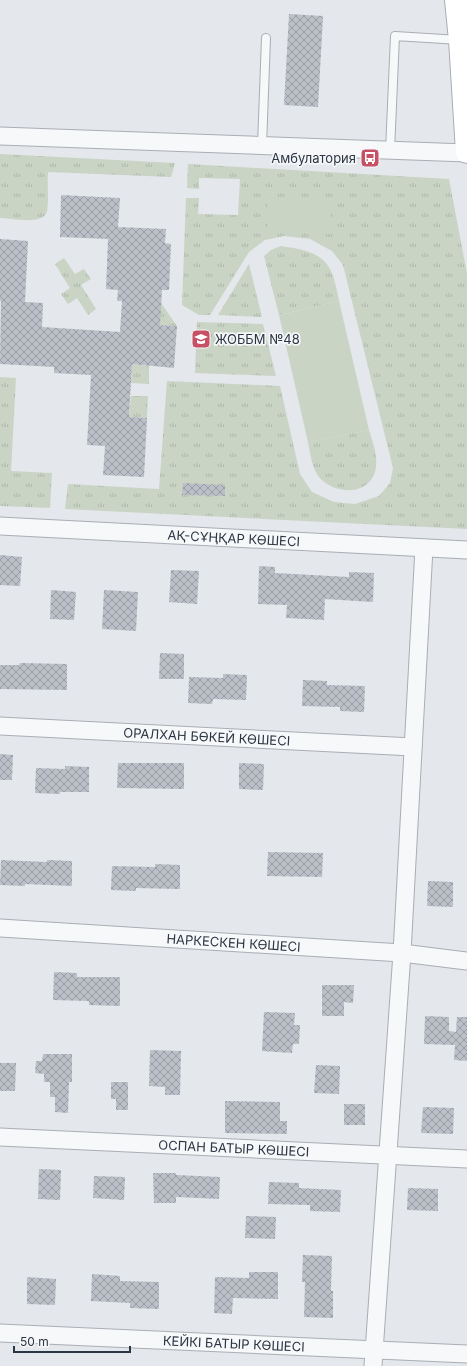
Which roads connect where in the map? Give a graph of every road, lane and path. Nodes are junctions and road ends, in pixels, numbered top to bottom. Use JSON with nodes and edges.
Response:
{"nodes":[{"id":1,"x":456,"y":0,"type":"edge"},
{"id":2,"x":266,"y":38,"type":"dead end"},
{"id":3,"x":464,"y":41,"type":"edge"},
{"id":4,"x":0,"y":136,"type":"edge"},
{"id":5,"x":262,"y":146,"type":"junction"},
{"id":6,"x":390,"y":151,"type":"junction"},
{"id":7,"x":467,"y":153,"type":"edge"},
{"id":8,"x":0,"y":526,"type":"edge"},
{"id":9,"x":424,"y":548,"type":"junction"},
{"id":10,"x":467,"y":550,"type":"edge"},
{"id":11,"x":0,"y":726,"type":"edge"},
{"id":12,"x":413,"y":747,"type":"junction"},
{"id":13,"x":0,"y":928,"type":"edge"},
{"id":14,"x":402,"y":953,"type":"junction"},
{"id":15,"x":467,"y":962,"type":"edge"},
{"id":16,"x":0,"y":1137,"type":"edge"},
{"id":17,"x":388,"y":1155,"type":"junction"},
{"id":18,"x":467,"y":1159,"type":"edge"},
{"id":19,"x":0,"y":1333,"type":"edge"},
{"id":20,"x":467,"y":1354,"type":"edge"},
{"id":21,"x":373,"y":1358,"type":"edge"}],
"edges":[{"from":1,"to":3,"type":"main road"},
{"from":2,"to":5,"type":"lane"},
{"from":3,"to":6,"type":"lane"},
{"from":3,"to":7,"type":"main road"},
{"from":4,"to":5,"type":"street"},
{"from":5,"to":6,"type":"street"},
{"from":6,"to":7,"type":"street"},
{"from":8,"to":9,"type":"street","name":"АҚ-СҰҢҚАР КӨШЕСІ"},
{"from":9,"to":10,"type":"street","name":"АҚ-СҰҢҚАР КӨШЕСІ"},
{"from":9,"to":12,"type":"street"},
{"from":11,"to":12,"type":"street","name":"ОРАЛХАН БӨКЕЙ КӨШЕСІ"},
{"from":12,"to":14,"type":"street"},
{"from":13,"to":14,"type":"street","name":"НАРКЕСКЕН КӨШЕСІ"},
{"from":14,"to":15,"type":"street","name":"НАРКЕСКЕН КӨШЕСІ"},
{"from":14,"to":17,"type":"street"},
{"from":16,"to":17,"type":"street","name":"ОСПАН БАТЫР КӨШЕСІ"},
{"from":17,"to":18,"type":"street","name":"ОСПАН БАТЫР КӨШЕСІ"},
{"from":17,"to":21,"type":"street"},
{"from":19,"to":21,"type":"street","name":"КЕЙКІ БАТЫР КӨШЕСІ"},
{"from":20,"to":21,"type":"street","name":"КЕЙКІ БАТЫР КӨШЕСІ"}]}
